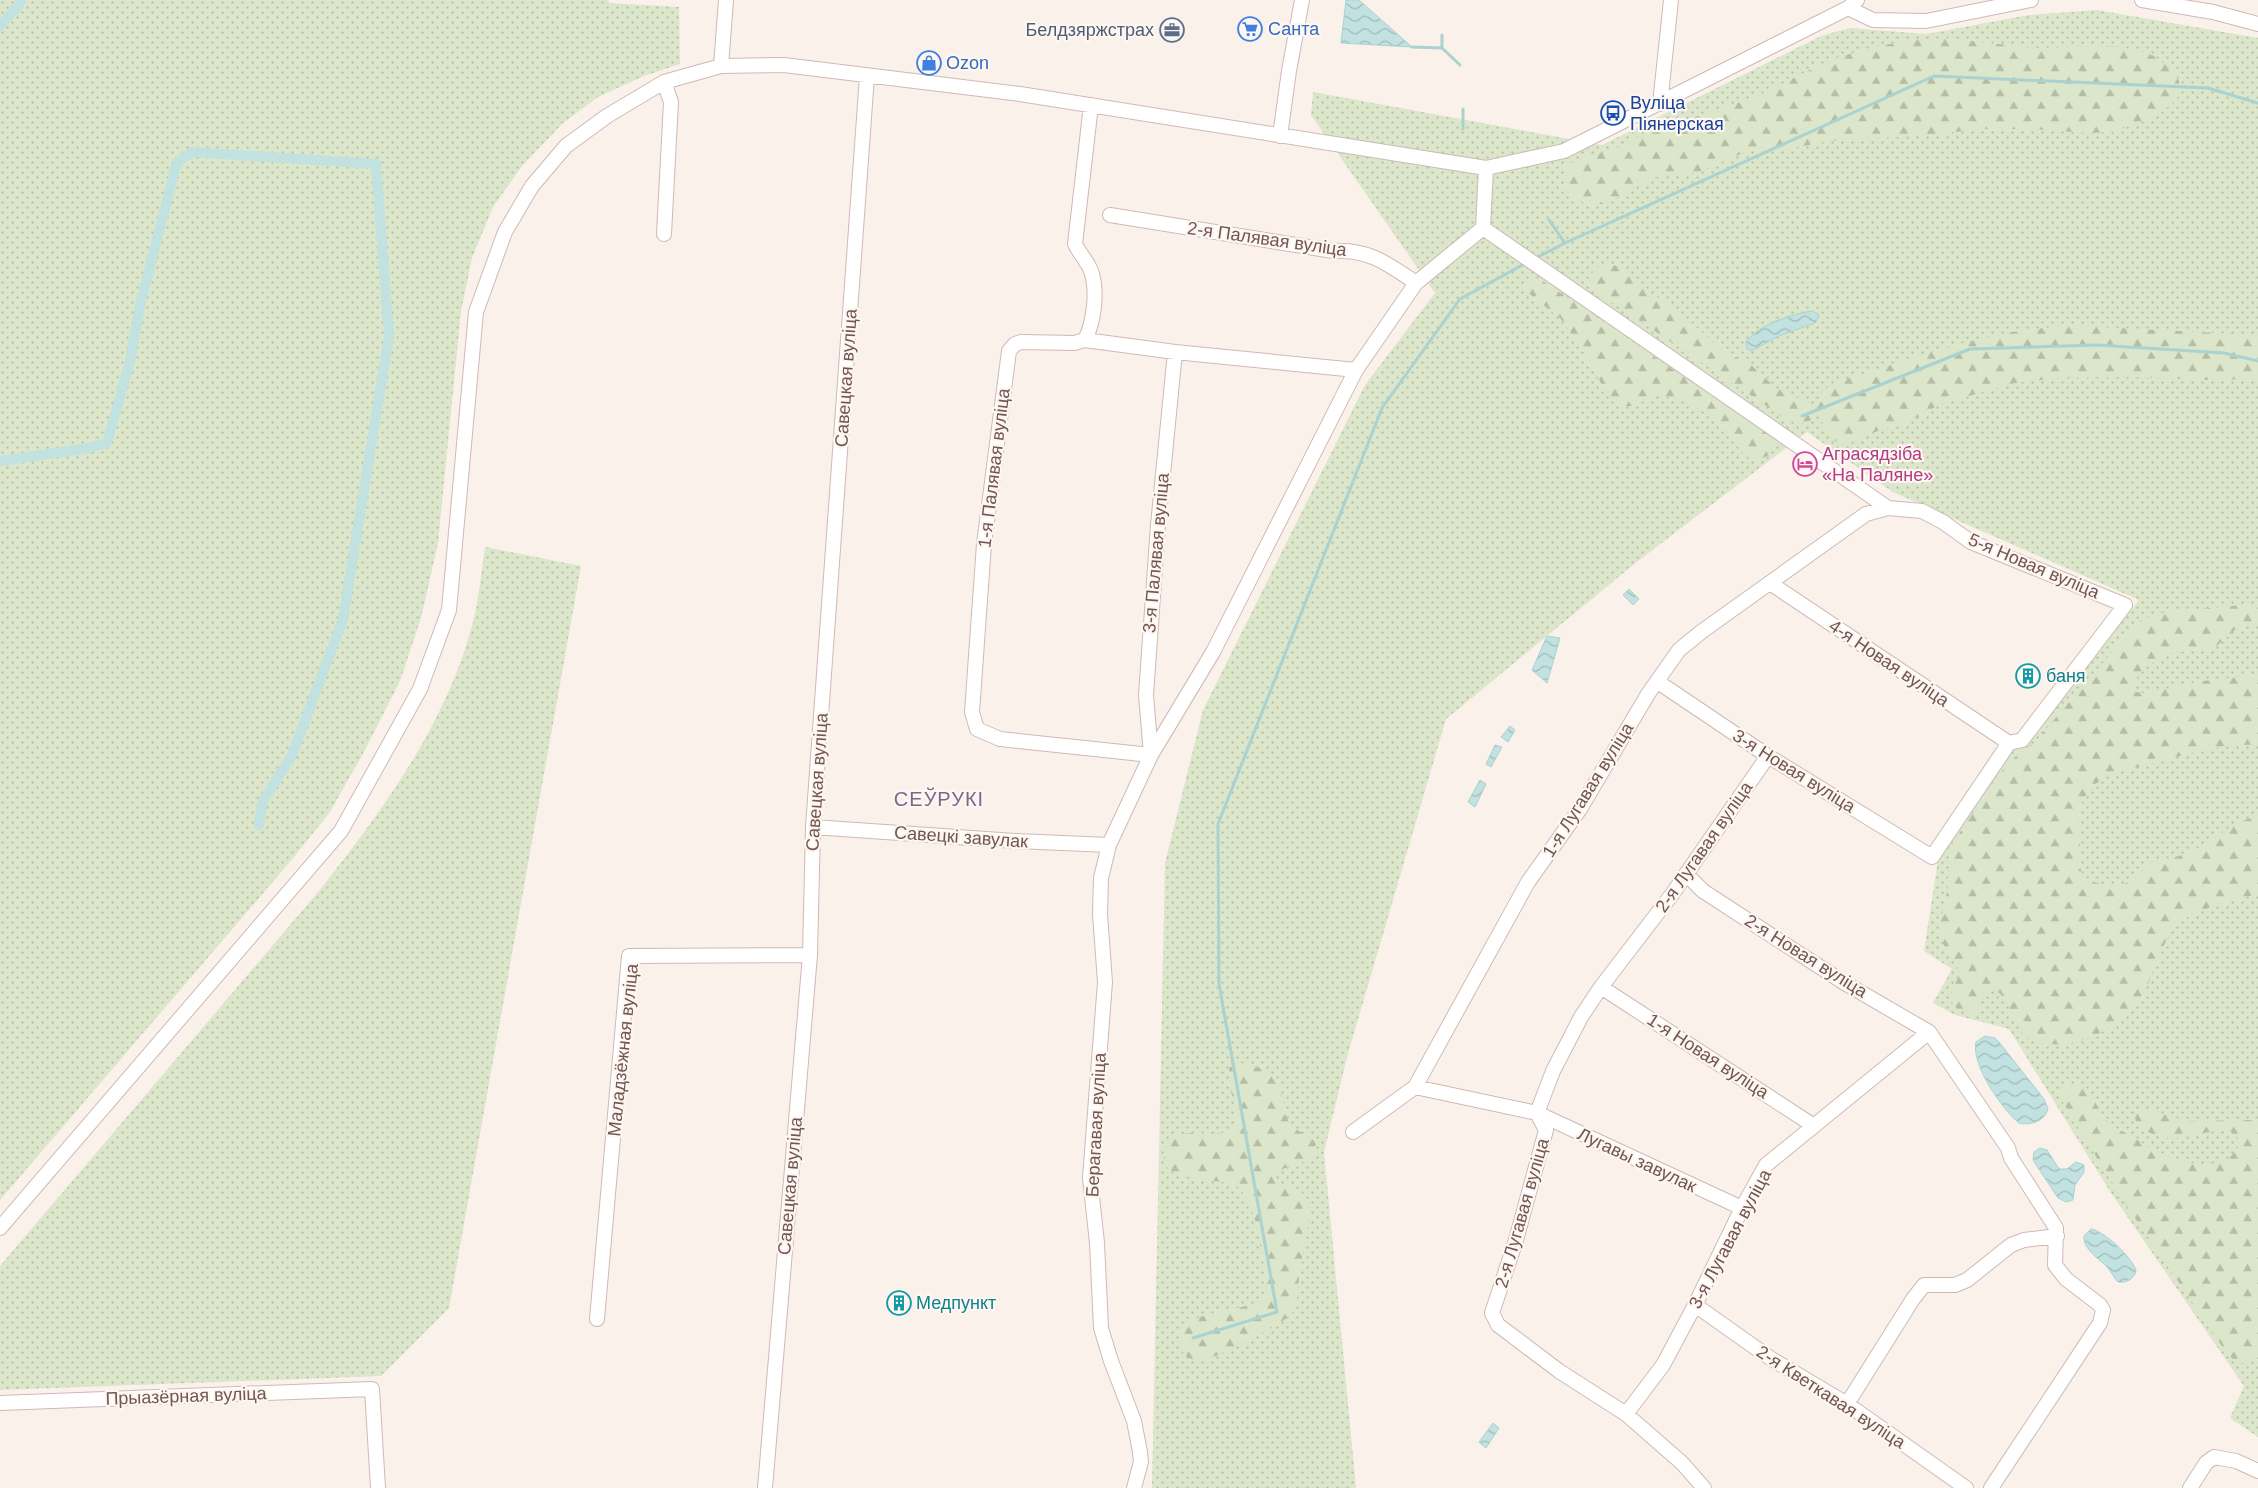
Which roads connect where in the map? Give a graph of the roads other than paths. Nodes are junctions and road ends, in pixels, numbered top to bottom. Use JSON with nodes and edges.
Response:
{"nodes":[{"id":1,"x":726,"y":0,"type":"edge"},
{"id":2,"x":1302,"y":0,"type":"edge"},
{"id":3,"x":1670,"y":0,"type":"edge"},
{"id":4,"x":2031,"y":0,"type":"edge"},
{"id":5,"x":2142,"y":0,"type":"edge"},
{"id":6,"x":1852,"y":4,"type":"edge"},
{"id":7,"x":2258,"y":24,"type":"edge"},
{"id":8,"x":720,"y":66,"type":"junction"},
{"id":9,"x":867,"y":76,"type":"junction"},
{"id":10,"x":664,"y":82,"type":"junction"},
{"id":11,"x":1660,"y":104,"type":"junction"},
{"id":12,"x":1091,"y":105,"type":"junction"},
{"id":13,"x":1280,"y":136,"type":"junction"},
{"id":14,"x":1486,"y":168,"type":"junction"},
{"id":15,"x":1110,"y":215,"type":"dead end"},
{"id":16,"x":1483,"y":228,"type":"junction"},
{"id":17,"x":664,"y":234,"type":"dead end"},
{"id":18,"x":1416,"y":283,"type":"junction"},
{"id":19,"x":1085,"y":340,"type":"junction"},
{"id":20,"x":1175,"y":352,"type":"junction"},
{"id":21,"x":1356,"y":370,"type":"junction"},
{"id":22,"x":1888,"y":508,"type":"junction"},
{"id":23,"x":1770,"y":583,"type":"junction"},
{"id":24,"x":1658,"y":682,"type":"junction"},
{"id":25,"x":2009,"y":743,"type":"junction"},
{"id":26,"x":1151,"y":755,"type":"junction"},
{"id":27,"x":1768,"y":756,"type":"junction"},
{"id":28,"x":813,"y":827,"type":"junction"},
{"id":29,"x":1109,"y":845,"type":"junction"},
{"id":30,"x":1686,"y":874,"type":"junction"},
{"id":31,"x":810,"y":955,"type":"junction"},
{"id":32,"x":1601,"y":987,"type":"junction"},
{"id":33,"x":1929,"y":1032,"type":"junction"},
{"id":34,"x":1415,"y":1087,"type":"junction"},
{"id":35,"x":1537,"y":1113,"type":"junction"},
{"id":36,"x":1814,"y":1126,"type":"junction"},
{"id":37,"x":1353,"y":1132,"type":"dead end"},
{"id":38,"x":1742,"y":1208,"type":"junction"},
{"id":39,"x":0,"y":1228,"type":"edge"},
{"id":40,"x":2057,"y":1236,"type":"junction"},
{"id":41,"x":1695,"y":1305,"type":"junction"},
{"id":42,"x":597,"y":1319,"type":"dead end"},
{"id":43,"x":0,"y":1403,"type":"edge"},
{"id":44,"x":1847,"y":1404,"type":"junction"},
{"id":45,"x":1626,"y":1414,"type":"junction"},
{"id":46,"x":2258,"y":1471,"type":"edge"},
{"id":47,"x":378,"y":1488,"type":"edge"},
{"id":48,"x":765,"y":1488,"type":"edge"},
{"id":49,"x":1134,"y":1488,"type":"edge"},
{"id":50,"x":1704,"y":1488,"type":"edge"},
{"id":51,"x":1966,"y":1488,"type":"edge"},
{"id":52,"x":1991,"y":1488,"type":"edge"},
{"id":53,"x":2190,"y":1488,"type":"edge"}],
"edges":[{"from":1,"to":8,"type":"street"},
{"from":2,"to":13,"type":"street"},
{"from":3,"to":11,"type":"street"},
{"from":4,"to":6,"type":"street"},
{"from":5,"to":7,"type":"street"},
{"from":6,"to":11,"type":"street"},
{"from":8,"to":9,"type":"street"},
{"from":8,"to":10,"type":"street"},
{"from":9,"to":12,"type":"street"},
{"from":9,"to":28,"type":"street","name":"Савецкая вуліца"},
{"from":10,"to":17,"type":"street"},
{"from":10,"to":39,"type":"street"},
{"from":11,"to":14,"type":"street"},
{"from":12,"to":13,"type":"street"},
{"from":12,"to":19,"type":"street"},
{"from":13,"to":14,"type":"street"},
{"from":14,"to":16,"type":"street"},
{"from":15,"to":18,"type":"street","name":"2-я Палявая вуліца"},
{"from":16,"to":18,"type":"street","name":"Берагавая вуліца"},
{"from":16,"to":22,"type":"street"},
{"from":18,"to":21,"type":"street","name":"Берагавая вуліца"},
{"from":19,"to":20,"type":"street","name":"1-я Палявая вуліца"},
{"from":19,"to":26,"type":"street","name":"1-я Палявая вуліца"},
{"from":20,"to":21,"type":"street","name":"1-я Палявая вуліца"},
{"from":20,"to":26,"type":"street","name":"3-я Палявая вуліца"},
{"from":21,"to":26,"type":"street","name":"Берагавая вуліца"},
{"from":22,"to":23,"type":"street","name":"1-я Лугавая вуліца"},
{"from":22,"to":25,"type":"street","name":"5-я Новая вуліца"},
{"from":23,"to":24,"type":"street","name":"1-я Лугавая вуліца"},
{"from":23,"to":25,"type":"street","name":"4-я Новая вуліца"},
{"from":24,"to":27,"type":"street","name":"3-я Новая вуліца"},
{"from":24,"to":34,"type":"street","name":"1-я Лугавая вуліца"},
{"from":25,"to":27,"type":"street","name":"3-я Новая вуліца"},
{"from":26,"to":29,"type":"street","name":"Берагавая вуліца"},
{"from":27,"to":30,"type":"street","name":"2-я Лугавая вуліца"},
{"from":28,"to":29,"type":"street","name":"Савецкі завулак"},
{"from":28,"to":31,"type":"street","name":"Савецкая вуліца"},
{"from":29,"to":49,"type":"street","name":"Берагавая вуліца"},
{"from":30,"to":32,"type":"street","name":"2-я Лугавая вуліца"},
{"from":30,"to":33,"type":"street","name":"2-я Новая вуліца"},
{"from":31,"to":42,"type":"street","name":"Маладзёжная вуліца"},
{"from":31,"to":48,"type":"street","name":"Савецкая вуліца"},
{"from":32,"to":35,"type":"street","name":"2-я Лугавая вуліца"},
{"from":32,"to":36,"type":"street","name":"1-я Новая вуліца"},
{"from":33,"to":36,"type":"street","name":"3-я Лугавая вуліца"},
{"from":33,"to":40,"type":"street"},
{"from":34,"to":35,"type":"street","name":"Лугавы завулак"},
{"from":34,"to":37,"type":"street","name":"1-я Лугавая вуліца"},
{"from":35,"to":38,"type":"street","name":"Лугавы завулак"},
{"from":35,"to":45,"type":"street","name":"2-я Лугавая вуліца"},
{"from":36,"to":38,"type":"street","name":"3-я Лугавая вуліца"},
{"from":38,"to":41,"type":"street","name":"3-я Лугавая вуліца"},
{"from":40,"to":44,"type":"street"},
{"from":40,"to":52,"type":"street"},
{"from":41,"to":44,"type":"street","name":"2-я Кветкавая вуліца"},
{"from":41,"to":45,"type":"street","name":"3-я Лугавая вуліца"},
{"from":43,"to":47,"type":"street","name":"Прыазёрная вуліца"},
{"from":44,"to":51,"type":"street","name":"2-я Кветкавая вуліца"},
{"from":45,"to":50,"type":"street","name":"2-я Лугавая вуліца"},
{"from":46,"to":53,"type":"street"}]}
